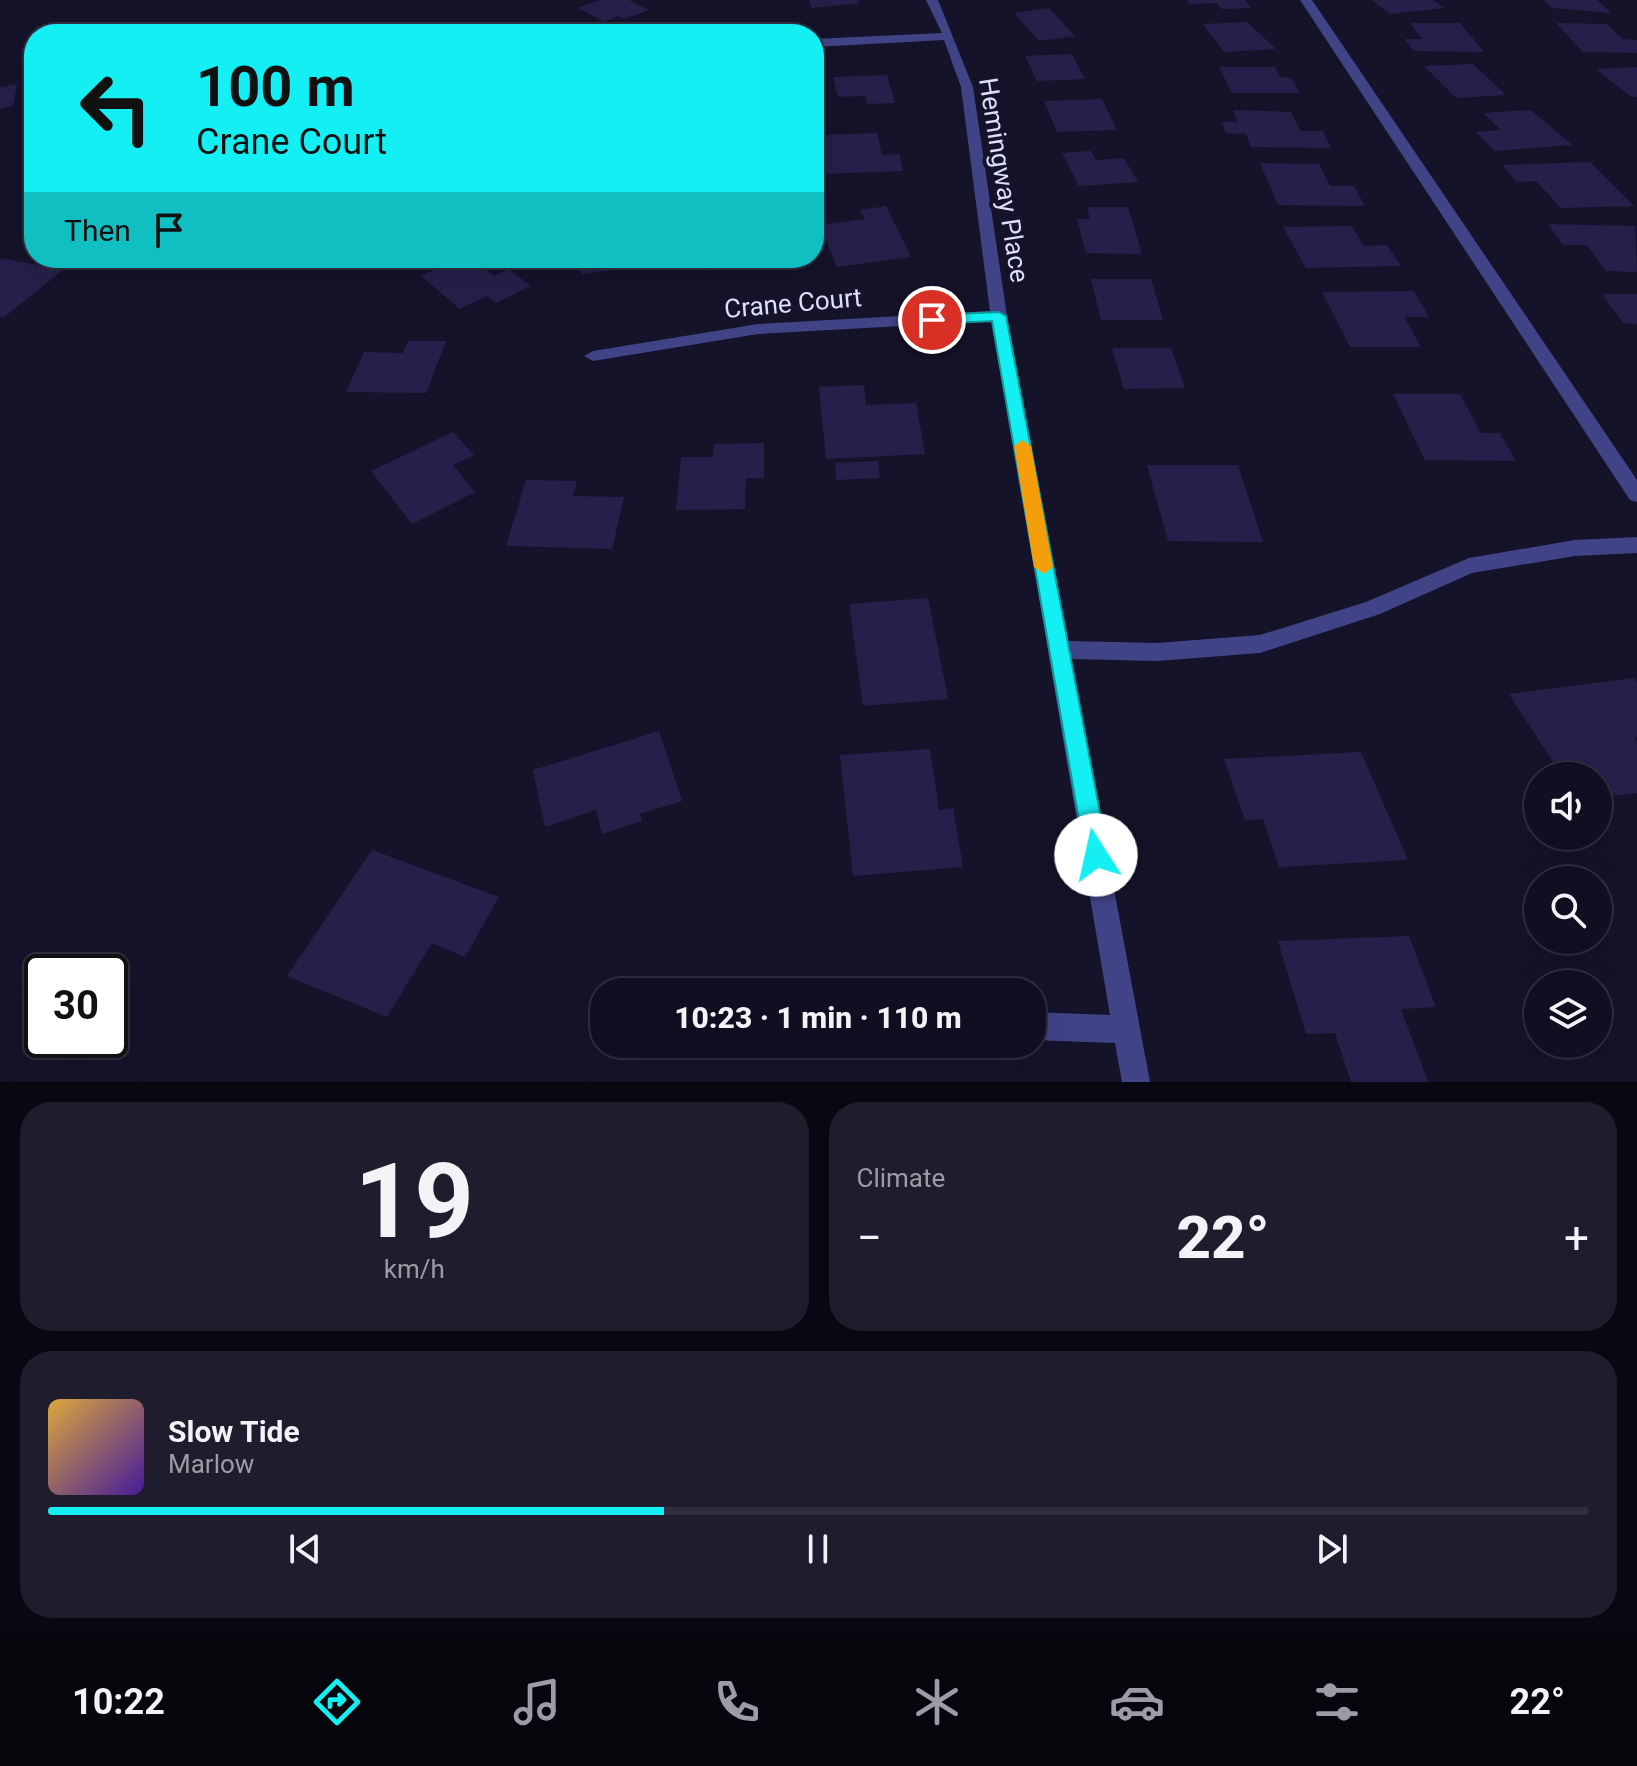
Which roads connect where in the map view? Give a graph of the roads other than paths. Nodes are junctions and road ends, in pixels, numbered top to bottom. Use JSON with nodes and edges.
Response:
{"nodes":[{"id":1,"x":932,"y":0,"type":"edge"},
{"id":2,"x":1306,"y":0,"type":"edge"},
{"id":3,"x":949,"y":36,"type":"junction"},
{"id":4,"x":824,"y":42,"type":"edge"},
{"id":5,"x":999,"y":316,"type":"junction"},
{"id":6,"x":593,"y":356,"type":"dead end"},
{"id":7,"x":1637,"y":495,"type":"edge"},
{"id":8,"x":1637,"y":545,"type":"edge"},
{"id":9,"x":1061,"y":650,"type":"junction"},
{"id":10,"x":1046,"y":1027,"type":"edge"},
{"id":11,"x":1127,"y":1030,"type":"junction"},
{"id":12,"x":1136,"y":1082,"type":"edge"}],
"edges":[{"from":1,"to":3,"type":"street","name":"Hemingway Place"},
{"from":2,"to":7,"type":"street"},
{"from":3,"to":4,"type":"street"},
{"from":3,"to":5,"type":"street","name":"Hemingway Place"},
{"from":5,"to":6,"type":"street","name":"Crane Court"},
{"from":5,"to":9,"type":"street","name":"Hemingway Place"},
{"from":8,"to":9,"type":"street"},
{"from":9,"to":11,"type":"street","name":"Hemingway Place"},
{"from":10,"to":11,"type":"street"},
{"from":11,"to":12,"type":"street","name":"Hemingway Place"}]}
